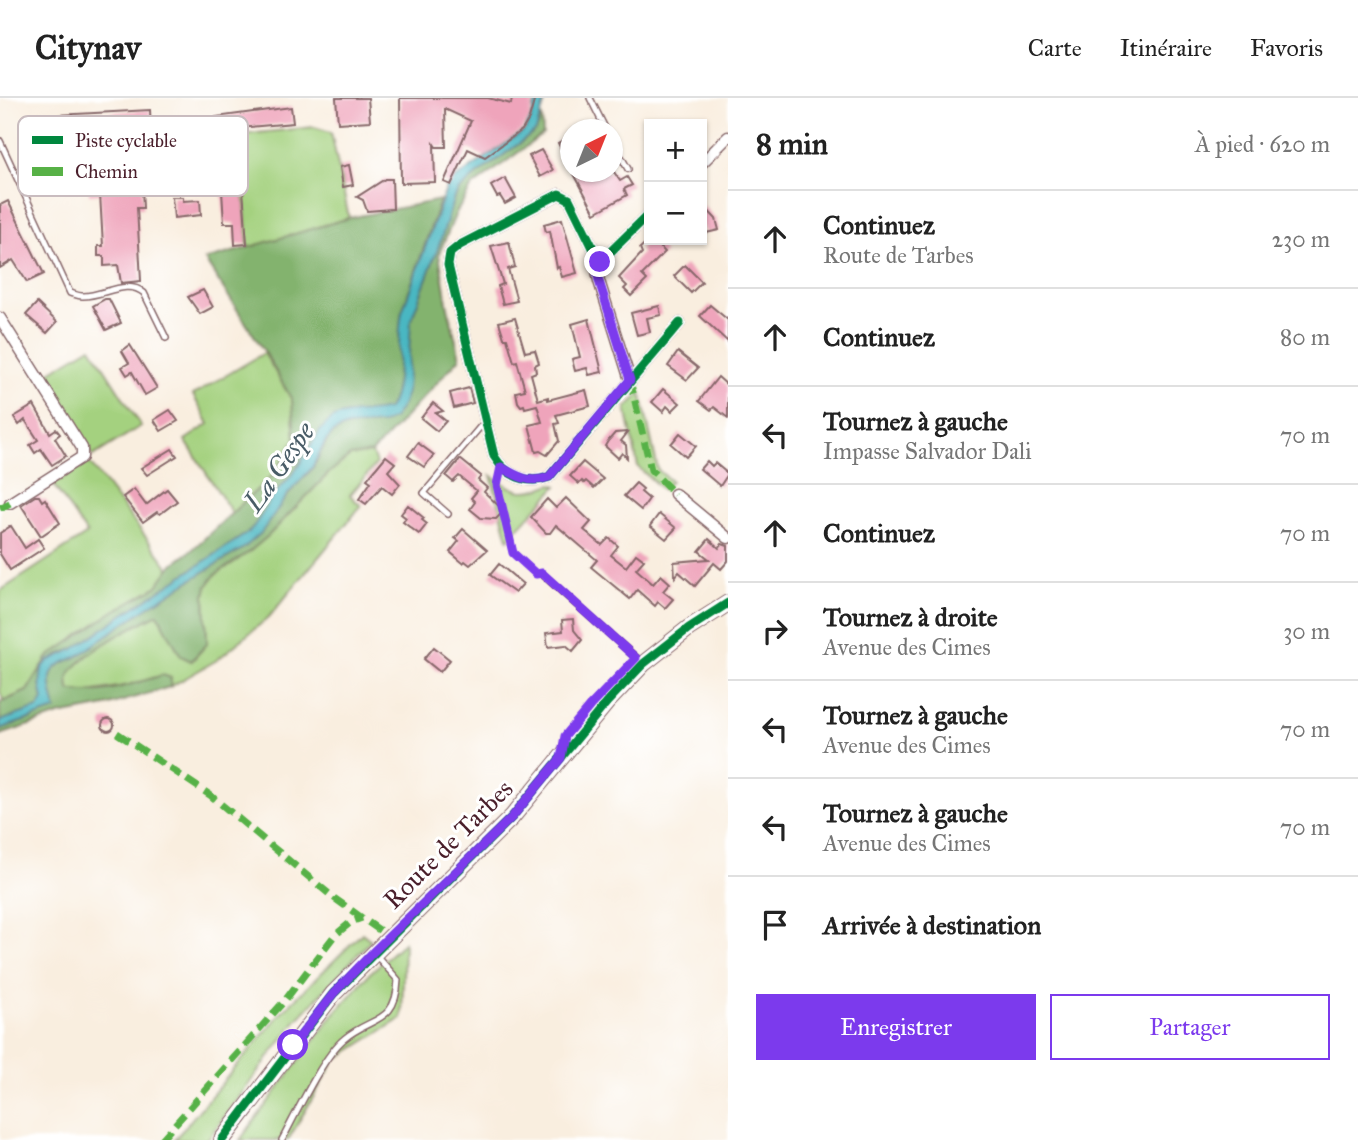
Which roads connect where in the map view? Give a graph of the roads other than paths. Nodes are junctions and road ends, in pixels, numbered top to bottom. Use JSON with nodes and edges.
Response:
{"nodes":[{"id":1,"x":590,"y":98,"type":"edge"},
{"id":2,"x":600,"y":119,"type":"edge"},
{"id":3,"x":728,"y":137,"type":"edge"},
{"id":4,"x":0,"y":141,"type":"edge"},
{"id":5,"x":707,"y":158,"type":"edge"},
{"id":6,"x":623,"y":160,"type":"edge"},
{"id":7,"x":628,"y":169,"type":"dead end"},
{"id":8,"x":18,"y":180,"type":"edge"},
{"id":9,"x":25,"y":196,"type":"edge"},
{"id":10,"x":644,"y":219,"type":"edge"},
{"id":11,"x":600,"y":262,"type":"junction"},
{"id":12,"x":0,"y":318,"type":"edge"},
{"id":13,"x":680,"y":323,"type":"dead end"},
{"id":14,"x":166,"y":338,"type":"dead end"},
{"id":15,"x":630,"y":380,"type":"junction"},
{"id":16,"x":486,"y":420,"type":"junction"},
{"id":17,"x":675,"y":494,"type":"dead end"},
{"id":18,"x":10,"y":503,"type":"dead end"},
{"id":19,"x":447,"y":514,"type":"dead end"},
{"id":20,"x":728,"y":538,"type":"edge"},
{"id":21,"x":542,"y":573,"type":"road end"},
{"id":22,"x":728,"y":603,"type":"edge"},
{"id":23,"x":643,"y":664,"type":"junction"},
{"id":24,"x":373,"y":952,"type":"junction"},
{"id":25,"x":222,"y":1140,"type":"edge"},
{"id":26,"x":282,"y":1140,"type":"edge"}],
"edges":[{"from":1,"to":2,"type":"lane"},
{"from":3,"to":5,"type":"street"},
{"from":4,"to":8,"type":"lane"},
{"from":6,"to":7,"type":"lane"},
{"from":9,"to":14,"type":"lane"},
{"from":10,"to":11,"type":"street"},
{"from":11,"to":15,"type":"street"},
{"from":11,"to":16,"type":"street"},
{"from":12,"to":18,"type":"street"},
{"from":13,"to":15,"type":"street"},
{"from":15,"to":16,"type":"street"},
{"from":16,"to":19,"type":"lane"},
{"from":17,"to":20,"type":"street"},
{"from":21,"to":23,"type":"lane"},
{"from":22,"to":23,"type":"street","name":"Route de Tarbes"},
{"from":23,"to":24,"type":"street","name":"Route de Tarbes"},
{"from":24,"to":25,"type":"street","name":"Route de Tarbes"},
{"from":24,"to":26,"type":"lane"}]}
